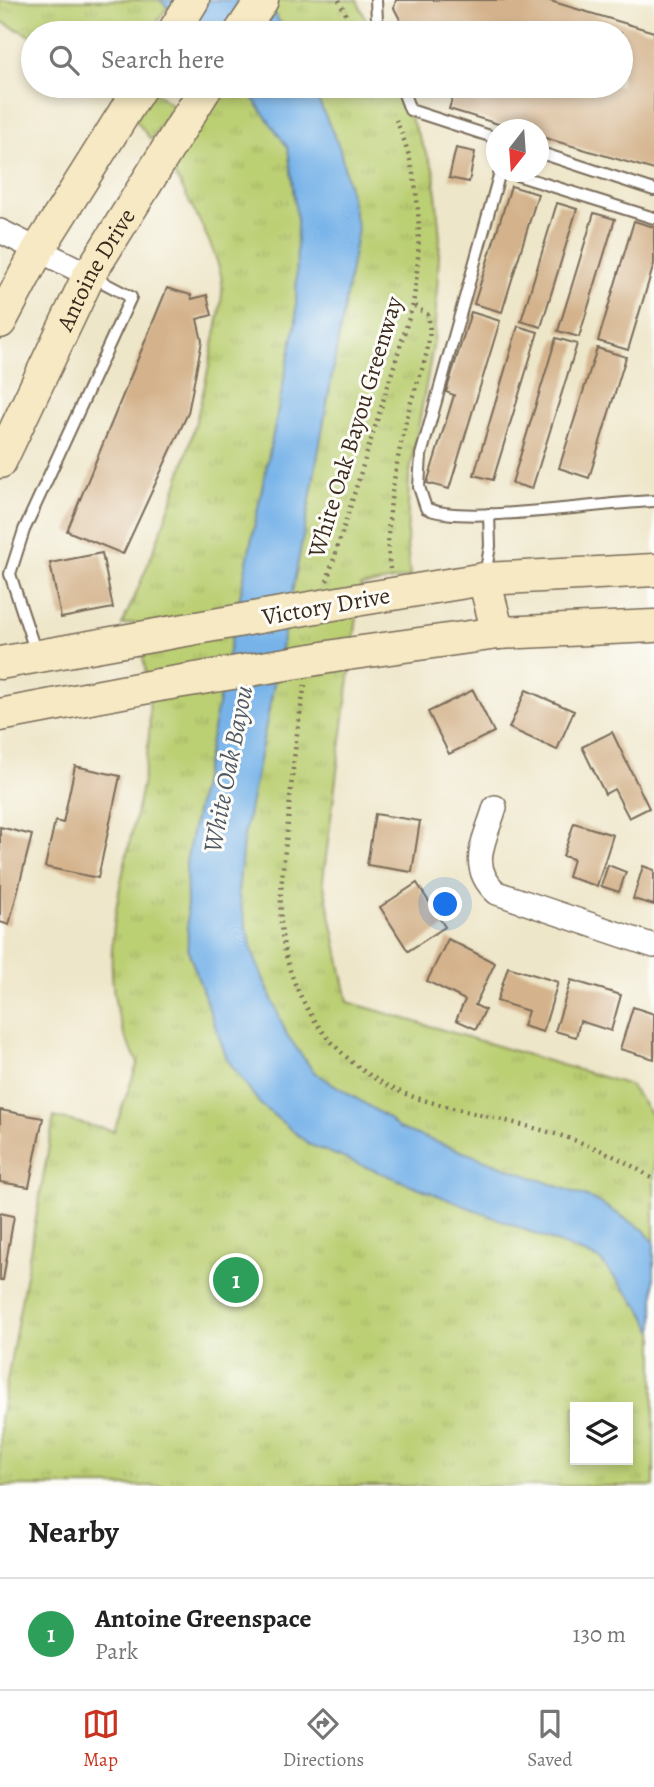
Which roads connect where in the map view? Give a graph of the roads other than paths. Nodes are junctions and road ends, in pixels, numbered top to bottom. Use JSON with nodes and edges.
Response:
{"nodes":[{"id":1,"x":193,"y":0,"type":"edge"},
{"id":2,"x":262,"y":0,"type":"edge"},
{"id":3,"x":376,"y":0,"type":"edge"},
{"id":4,"x":180,"y":21,"type":"edge"},
{"id":5,"x":248,"y":21,"type":"edge"},
{"id":6,"x":377,"y":21,"type":"edge"},
{"id":7,"x":133,"y":98,"type":"edge"},
{"id":8,"x":200,"y":98,"type":"edge"},
{"id":9,"x":406,"y":98,"type":"edge"},
{"id":10,"x":486,"y":135,"type":"edge"},
{"id":11,"x":549,"y":156,"type":"edge"},
{"id":12,"x":497,"y":182,"type":"edge"},
{"id":13,"x":539,"y":182,"type":"edge"},
{"id":14,"x":654,"y":190,"type":"edge"},
{"id":15,"x":654,"y":218,"type":"edge"},
{"id":16,"x":0,"y":231,"type":"edge"},
{"id":17,"x":38,"y":250,"type":"junction"},
{"id":18,"x":89,"y":275,"type":"junction"},
{"id":19,"x":0,"y":322,"type":"edge"},
{"id":20,"x":0,"y":462,"type":"edge"},
{"id":21,"x":654,"y":501,"type":"edge"},
{"id":22,"x":489,"y":514,"type":"junction"},
{"id":23,"x":654,"y":570,"type":"edge"},
{"id":24,"x":5,"y":573,"type":"edge"},
{"id":25,"x":484,"y":579,"type":"junction"},
{"id":26,"x":654,"y":626,"type":"edge"},
{"id":27,"x":498,"y":633,"type":"junction"},
{"id":28,"x":37,"y":656,"type":"junction"},
{"id":29,"x":0,"y":663,"type":"edge"},
{"id":30,"x":0,"y":715,"type":"edge"},
{"id":31,"x":495,"y":807,"type":"dead end"},
{"id":32,"x":654,"y":946,"type":"edge"}],
"edges":[{"from":1,"to":4,"type":"main road"},
{"from":2,"to":5,"type":"main road"},
{"from":3,"to":6,"type":"lane"},
{"from":7,"to":17,"type":"main road"},
{"from":8,"to":18,"type":"main road","name":"Antoine Drive"},
{"from":9,"to":10,"type":"lane"},
{"from":11,"to":14,"type":"lane"},
{"from":12,"to":22,"type":"lane"},
{"from":13,"to":15,"type":"lane"},
{"from":16,"to":17,"type":"street"},
{"from":17,"to":18,"type":"street"},
{"from":17,"to":19,"type":"main road"},
{"from":18,"to":20,"type":"main road","name":"Antoine Drive"},
{"from":18,"to":24,"type":"lane"},
{"from":21,"to":22,"type":"lane"},
{"from":22,"to":25,"type":"lane"},
{"from":23,"to":25,"type":"main road","name":"Victory Drive"},
{"from":24,"to":28,"type":"lane"},
{"from":25,"to":27,"type":"main road"},
{"from":25,"to":28,"type":"main road","name":"Victory Drive","bridge":true},
{"from":26,"to":27,"type":"main road","name":"Victory Drive"},
{"from":27,"to":30,"type":"main road","name":"Victory Drive","bridge":true},
{"from":28,"to":29,"type":"main road","name":"Victory Drive"},
{"from":31,"to":32,"type":"street"}]}
